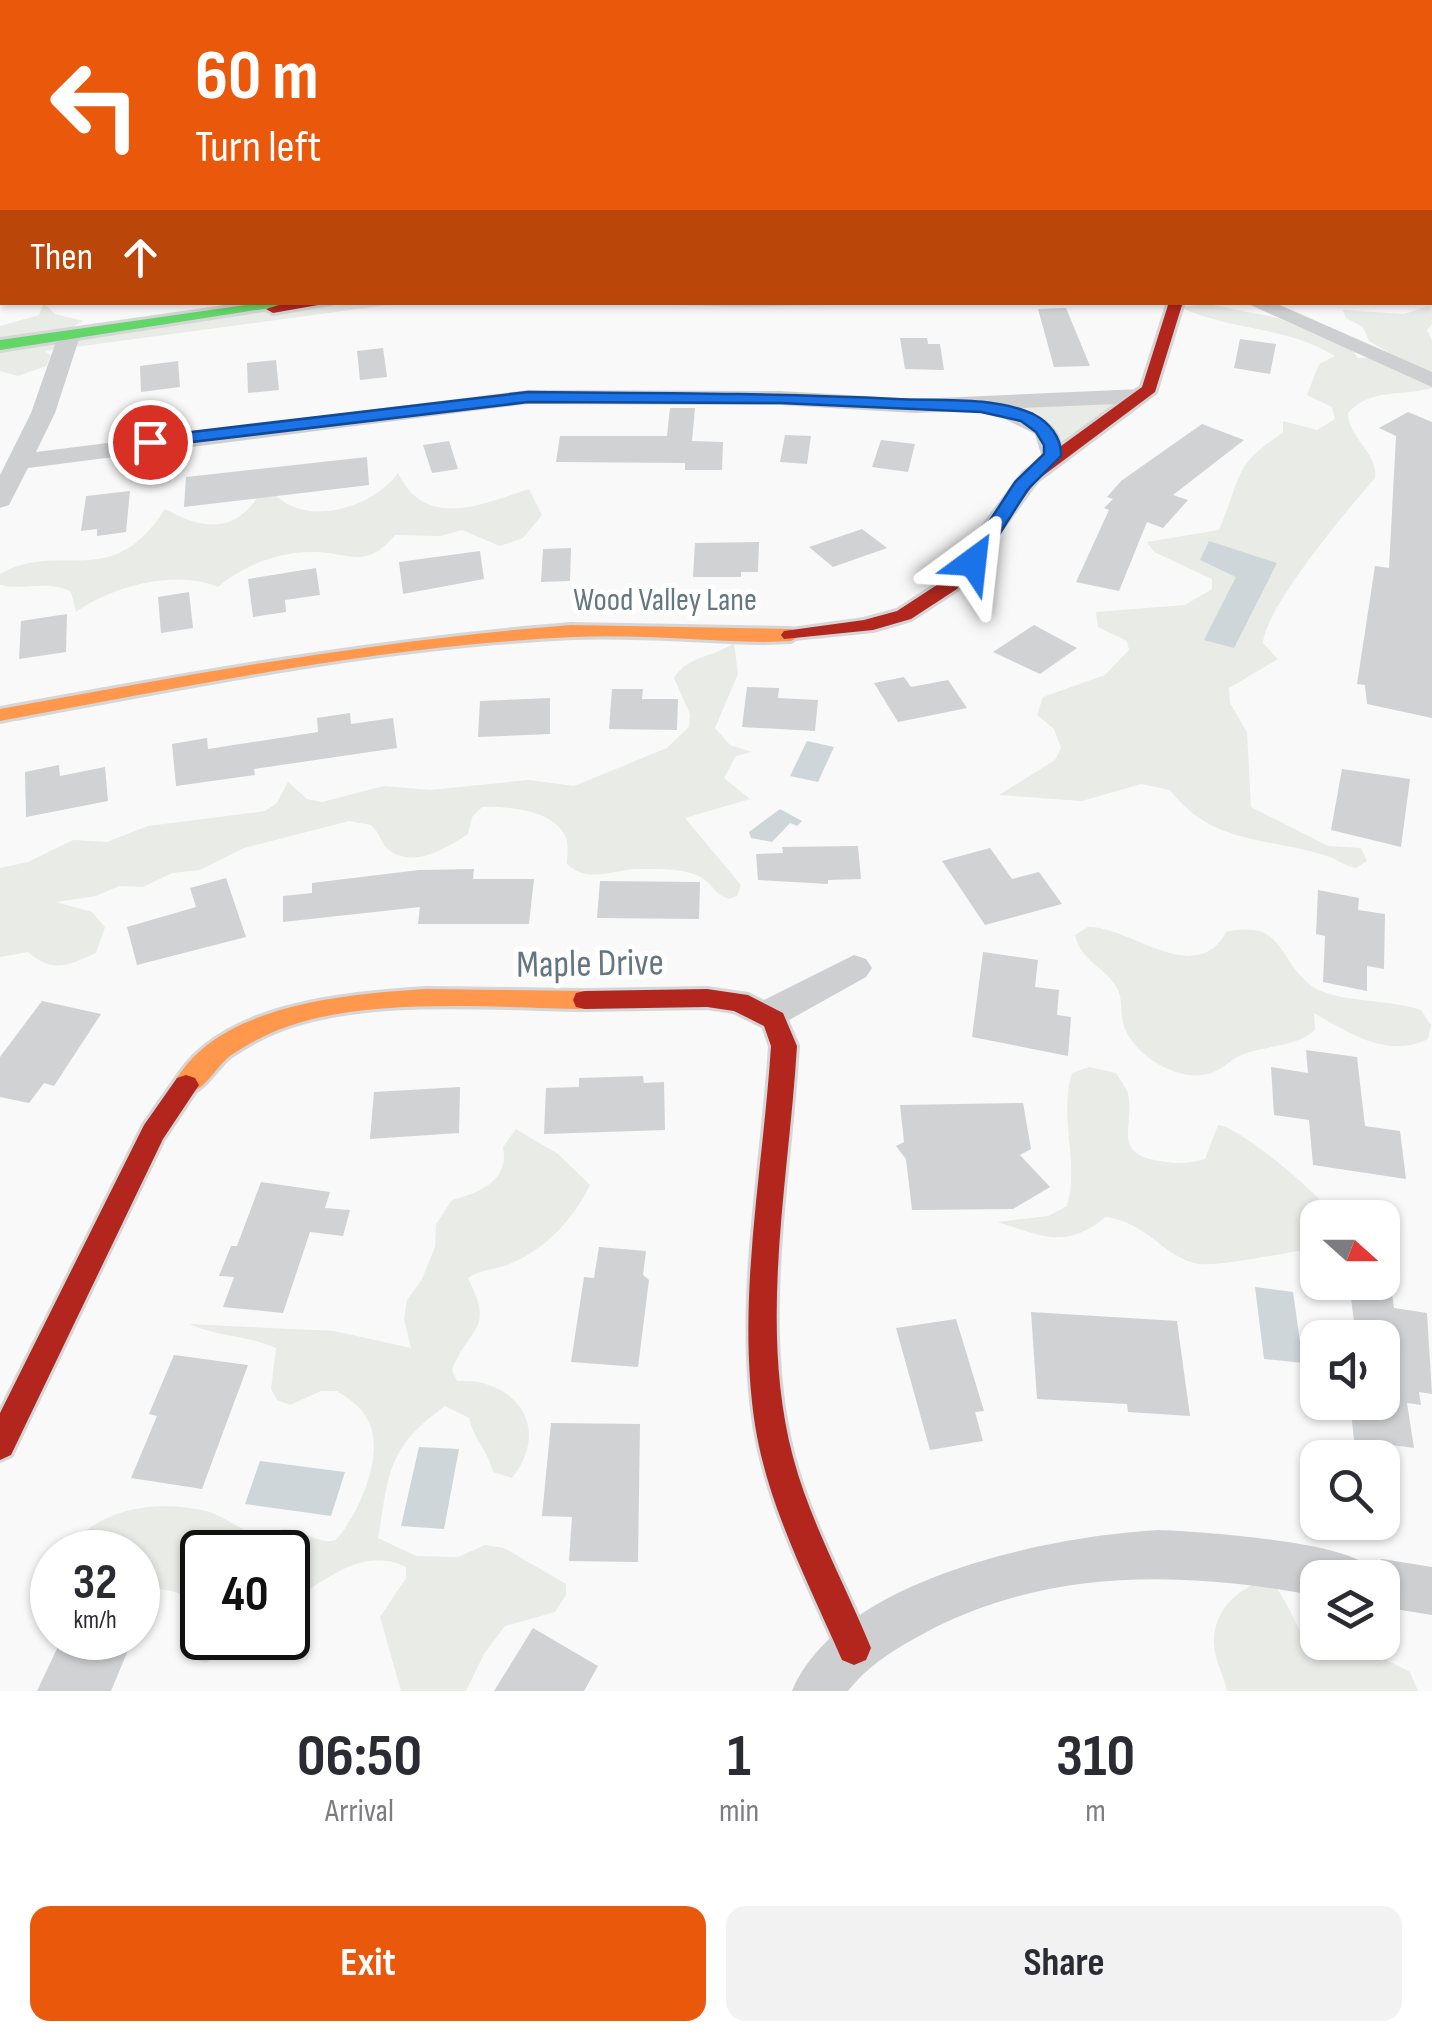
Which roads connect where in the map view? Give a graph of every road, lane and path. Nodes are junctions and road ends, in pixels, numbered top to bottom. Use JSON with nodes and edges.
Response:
{"nodes":[{"id":1,"x":289,"y":305,"type":"edge"},
{"id":2,"x":1175,"y":305,"type":"edge"},
{"id":3,"x":1261,"y":305,"type":"edge"},
{"id":4,"x":69,"y":336,"type":"junction"},
{"id":5,"x":0,"y":345,"type":"edge"},
{"id":6,"x":1432,"y":380,"type":"edge"},
{"id":7,"x":1141,"y":396,"type":"junction"},
{"id":8,"x":965,"y":406,"type":"junction"},
{"id":9,"x":1052,"y":456,"type":"junction"},
{"id":10,"x":22,"y":461,"type":"junction"},
{"id":11,"x":0,"y":500,"type":"edge"},
{"id":12,"x":0,"y":715,"type":"edge"},
{"id":13,"x":854,"y":968,"type":"dead end"},
{"id":14,"x":769,"y":1014,"type":"junction"},
{"id":15,"x":0,"y":1445,"type":"edge"},
{"id":16,"x":1300,"y":1570,"type":"edge"},
{"id":17,"x":1400,"y":1586,"type":"edge"},
{"id":18,"x":1432,"y":1591,"type":"edge"},
{"id":19,"x":854,"y":1648,"type":"junction"},
{"id":20,"x":816,"y":1691,"type":"edge"}],
"edges":[{"from":1,"to":4,"type":"street"},
{"from":2,"to":7,"type":"street"},
{"from":3,"to":6,"type":"street"},
{"from":4,"to":5,"type":"street"},
{"from":4,"to":10,"type":"street"},
{"from":7,"to":8,"type":"street"},
{"from":7,"to":9,"type":"street","name":"Wood Valley Lane"},
{"from":8,"to":9,"type":"street"},
{"from":8,"to":10,"type":"street"},
{"from":9,"to":12,"type":"street","name":"Wood Valley Lane"},
{"from":10,"to":11,"type":"street"},
{"from":13,"to":14,"type":"street"},
{"from":14,"to":15,"type":"street","name":"Maple Drive"},
{"from":14,"to":19,"type":"street"},
{"from":16,"to":19,"type":"street"},
{"from":17,"to":18,"type":"street"},
{"from":19,"to":20,"type":"street"}]}
